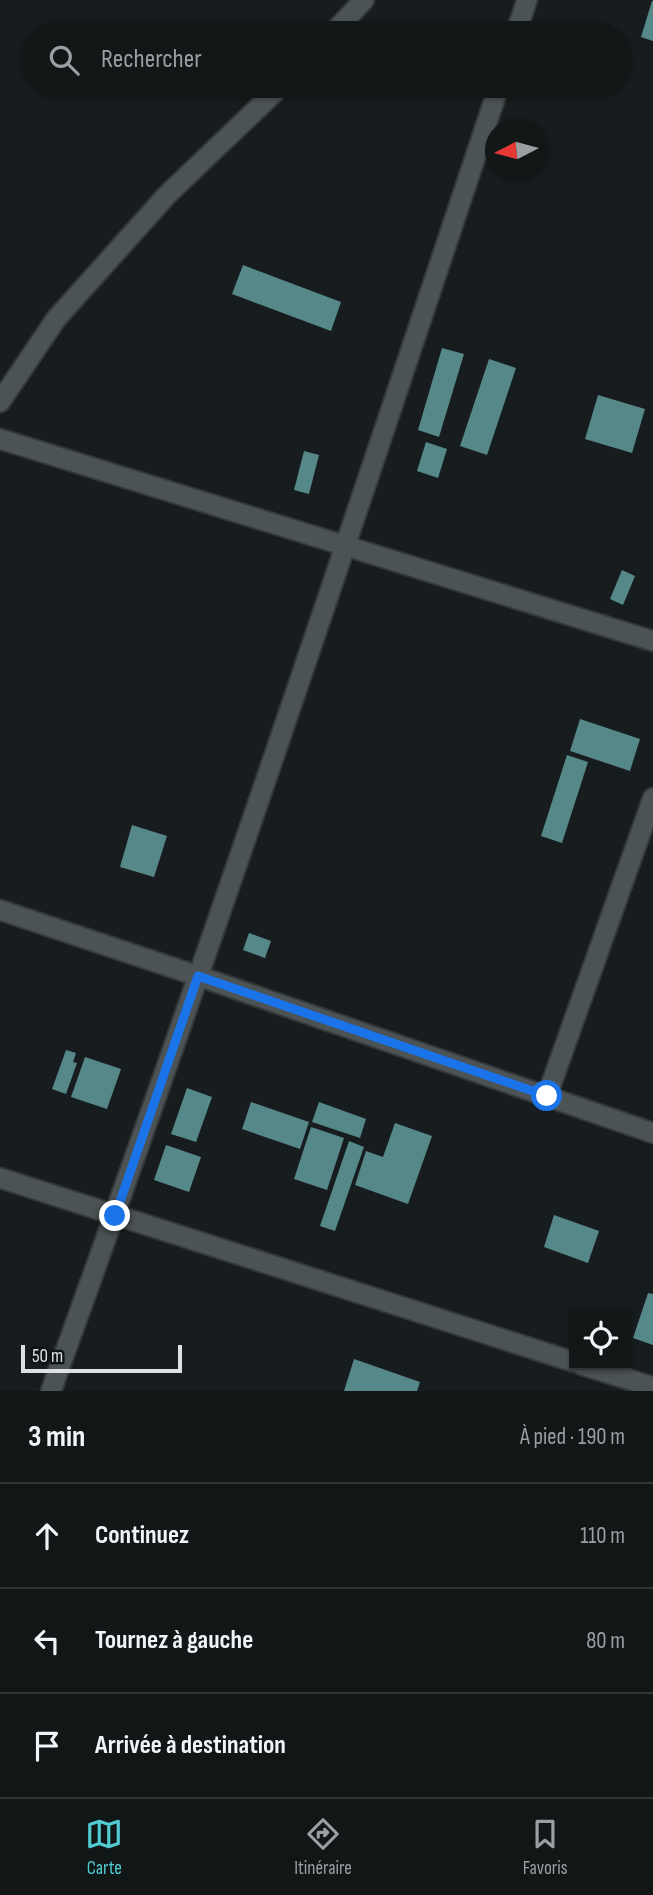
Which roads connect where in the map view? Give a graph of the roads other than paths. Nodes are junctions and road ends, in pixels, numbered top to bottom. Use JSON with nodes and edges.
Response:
{"nodes":[{"id":1,"x":364,"y":0,"type":"edge"},
{"id":2,"x":527,"y":0,"type":"edge"},
{"id":3,"x":344,"y":21,"type":"edge"},
{"id":4,"x":520,"y":21,"type":"edge"},
{"id":5,"x":268,"y":98,"type":"edge"},
{"id":6,"x":495,"y":98,"type":"edge"},
{"id":7,"x":0,"y":402,"type":"edge"},
{"id":8,"x":0,"y":439,"type":"edge"},
{"id":9,"x":346,"y":546,"type":"junction"},
{"id":10,"x":653,"y":641,"type":"edge"},
{"id":11,"x":653,"y":798,"type":"edge"},
{"id":12,"x":0,"y":910,"type":"edge"},
{"id":13,"x":198,"y":976,"type":"junction"},
{"id":14,"x":547,"y":1096,"type":"junction"},
{"id":15,"x":653,"y":1133,"type":"edge"},
{"id":16,"x":0,"y":1178,"type":"edge"},
{"id":17,"x":115,"y":1216,"type":"junction"},
{"id":18,"x":569,"y":1360,"type":"edge"},
{"id":19,"x":598,"y":1370,"type":"edge"},
{"id":20,"x":653,"y":1387,"type":"edge"},
{"id":21,"x":51,"y":1391,"type":"edge"}],
"edges":[{"from":1,"to":3,"type":"street"},
{"from":2,"to":4,"type":"street"},
{"from":5,"to":7,"type":"street"},
{"from":6,"to":9,"type":"street"},
{"from":8,"to":9,"type":"street"},
{"from":9,"to":10,"type":"street"},
{"from":9,"to":13,"type":"street"},
{"from":11,"to":14,"type":"street"},
{"from":12,"to":13,"type":"street"},
{"from":13,"to":14,"type":"street"},
{"from":13,"to":17,"type":"street"},
{"from":14,"to":15,"type":"street"},
{"from":16,"to":17,"type":"street"},
{"from":17,"to":18,"type":"street"},
{"from":17,"to":21,"type":"street"},
{"from":19,"to":20,"type":"street"}]}
